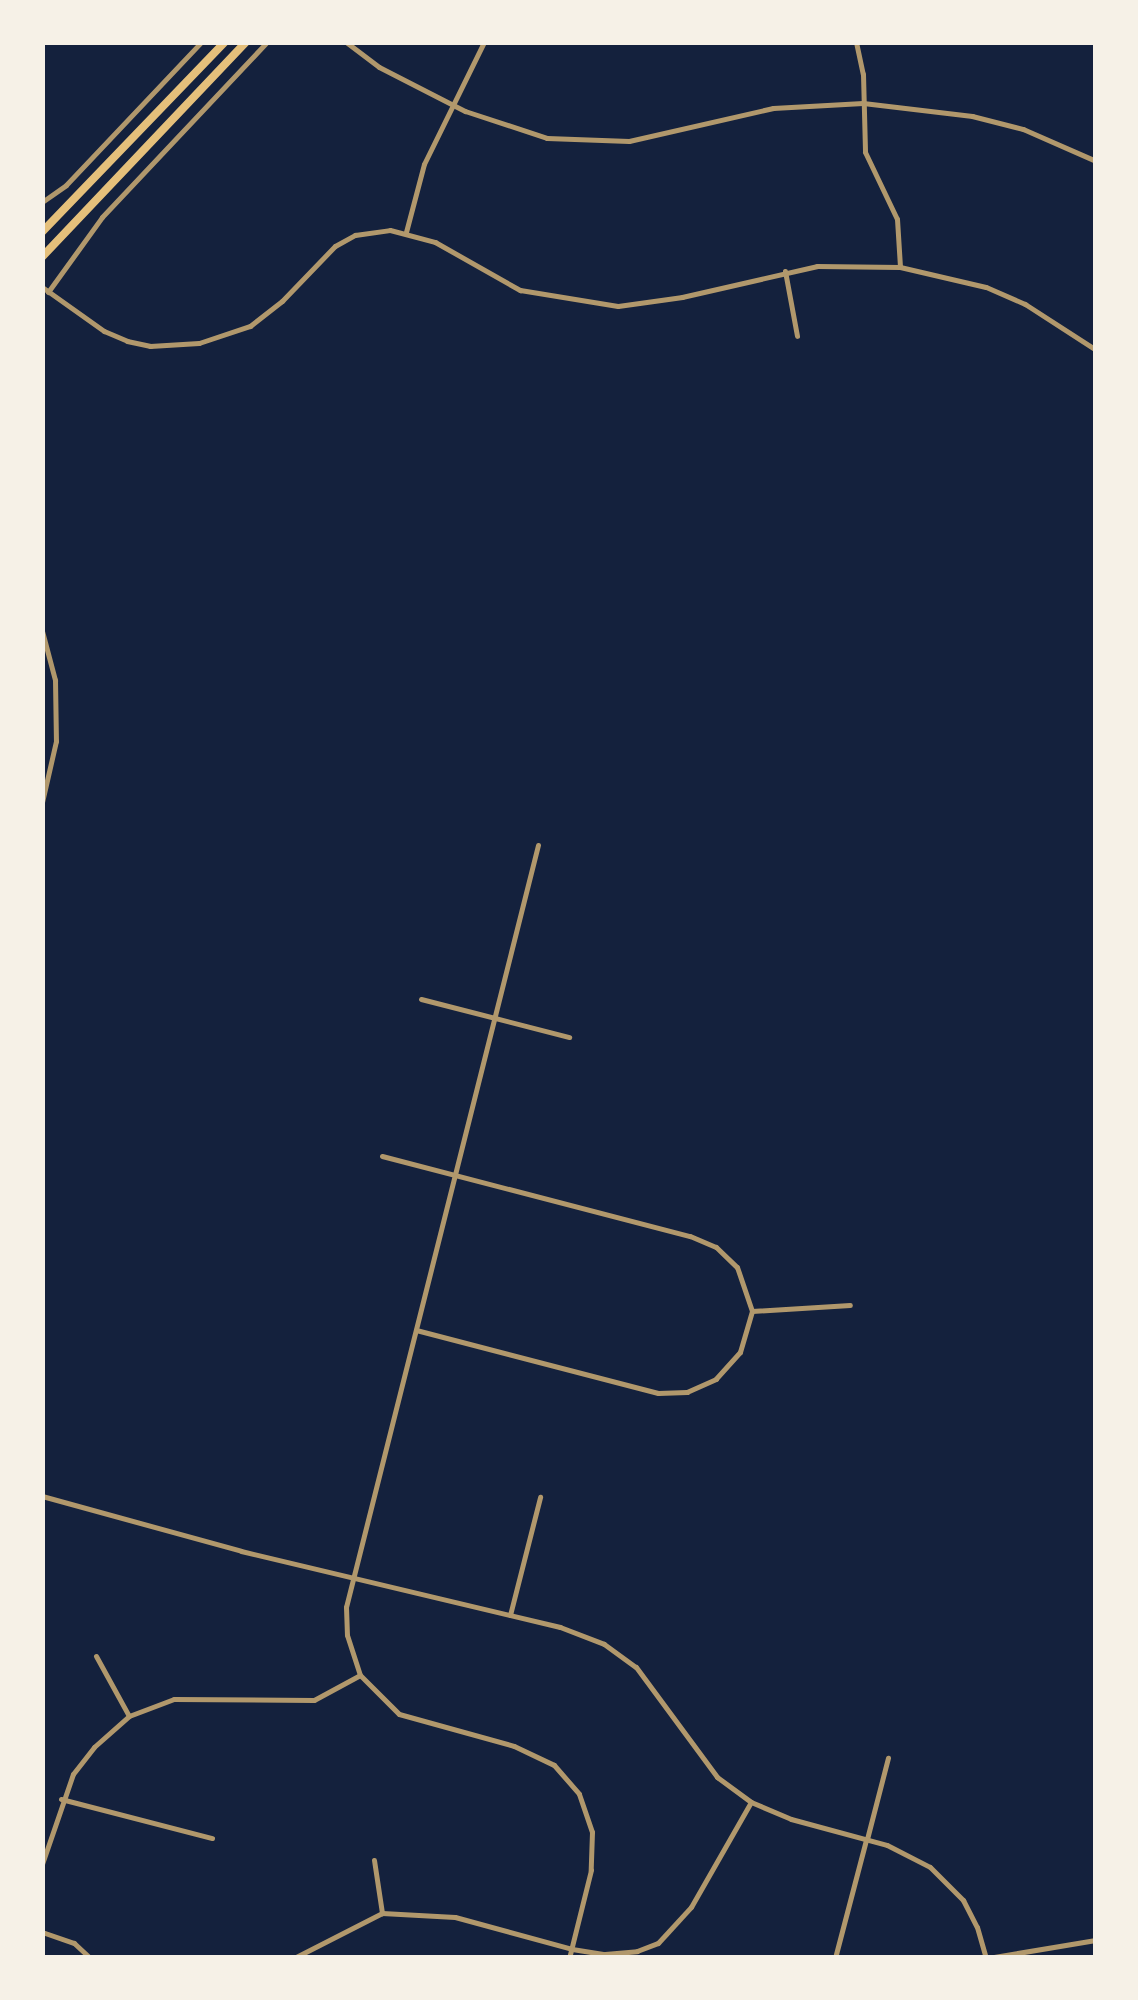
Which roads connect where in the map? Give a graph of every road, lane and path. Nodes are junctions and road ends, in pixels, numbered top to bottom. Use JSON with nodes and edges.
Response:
{"nodes":[{"id":1,"x":201,"y":42,"type":"edge"},
{"id":2,"x":224,"y":42,"type":"edge"},
{"id":3,"x":246,"y":42,"type":"edge"},
{"id":4,"x":267,"y":42,"type":"edge"},
{"id":5,"x":346,"y":42,"type":"edge"},
{"id":6,"x":484,"y":42,"type":"edge"},
{"id":7,"x":856,"y":42,"type":"edge"},
{"id":8,"x":450,"y":103,"type":"junction"},
{"id":9,"x":864,"y":103,"type":"junction"},
{"id":10,"x":1096,"y":161,"type":"edge"},
{"id":11,"x":42,"y":202,"type":"edge"},
{"id":12,"x":42,"y":232,"type":"edge"},
{"id":13,"x":406,"y":232,"type":"junction"},
{"id":14,"x":42,"y":256,"type":"edge"},
{"id":15,"x":900,"y":267,"type":"junction"},
{"id":16,"x":784,"y":271,"type":"junction"},
{"id":17,"x":44,"y":292,"type":"edge"},
{"id":18,"x":798,"y":336,"type":"dead end"},
{"id":19,"x":1096,"y":350,"type":"edge"},
{"id":20,"x":42,"y":631,"type":"edge"},
{"id":21,"x":42,"y":802,"type":"edge"},
{"id":22,"x":538,"y":845,"type":"dead end"},
{"id":23,"x":421,"y":999,"type":"dead end"},
{"id":24,"x":496,"y":1020,"type":"junction"},
{"id":25,"x":570,"y":1038,"type":"dead end"},
{"id":26,"x":382,"y":1156,"type":"dead end"},
{"id":27,"x":456,"y":1176,"type":"junction"},
{"id":28,"x":850,"y":1305,"type":"dead end"},
{"id":29,"x":752,"y":1311,"type":"junction"},
{"id":30,"x":416,"y":1330,"type":"junction"},
{"id":31,"x":42,"y":1496,"type":"edge"},
{"id":32,"x":540,"y":1497,"type":"dead end"},
{"id":33,"x":354,"y":1575,"type":"junction"},
{"id":34,"x":510,"y":1615,"type":"junction"},
{"id":35,"x":96,"y":1656,"type":"dead end"},
{"id":36,"x":360,"y":1676,"type":"junction"},
{"id":37,"x":129,"y":1716,"type":"junction"},
{"id":38,"x":888,"y":1758,"type":"dead end"},
{"id":39,"x":61,"y":1800,"type":"junction"},
{"id":40,"x":751,"y":1802,"type":"junction"},
{"id":41,"x":212,"y":1838,"type":"dead end"},
{"id":42,"x":866,"y":1839,"type":"junction"},
{"id":43,"x":374,"y":1860,"type":"dead end"},
{"id":44,"x":42,"y":1864,"type":"edge"},
{"id":45,"x":382,"y":1913,"type":"junction"},
{"id":46,"x":42,"y":1932,"type":"edge"},
{"id":47,"x":1096,"y":1940,"type":"edge"},
{"id":48,"x":572,"y":1949,"type":"junction"},
{"id":49,"x":90,"y":1958,"type":"edge"},
{"id":50,"x":294,"y":1958,"type":"edge"},
{"id":51,"x":570,"y":1958,"type":"edge"},
{"id":52,"x":835,"y":1958,"type":"edge"},
{"id":53,"x":987,"y":1958,"type":"edge"}],
"edges":[{"from":1,"to":11,"type":"street"},
{"from":2,"to":12,"type":"main road"},
{"from":3,"to":14,"type":"main road"},
{"from":4,"to":17,"type":"street"},
{"from":5,"to":8,"type":"street"},
{"from":6,"to":8,"type":"street"},
{"from":7,"to":9,"type":"street"},
{"from":8,"to":9,"type":"street"},
{"from":8,"to":13,"type":"street"},
{"from":9,"to":10,"type":"street"},
{"from":9,"to":15,"type":"street"},
{"from":13,"to":16,"type":"street"},
{"from":13,"to":17,"type":"street"},
{"from":15,"to":16,"type":"street"},
{"from":15,"to":19,"type":"street"},
{"from":16,"to":18,"type":"street"},
{"from":20,"to":21,"type":"street"},
{"from":22,"to":24,"type":"street"},
{"from":23,"to":24,"type":"street"},
{"from":24,"to":25,"type":"street"},
{"from":24,"to":27,"type":"street"},
{"from":26,"to":27,"type":"street"},
{"from":27,"to":29,"type":"street"},
{"from":27,"to":30,"type":"street"},
{"from":28,"to":29,"type":"street"},
{"from":29,"to":30,"type":"street"},
{"from":30,"to":33,"type":"street"},
{"from":31,"to":33,"type":"street"},
{"from":32,"to":34,"type":"street"},
{"from":33,"to":34,"type":"street"},
{"from":33,"to":36,"type":"street"},
{"from":34,"to":40,"type":"street"},
{"from":35,"to":37,"type":"street"},
{"from":36,"to":37,"type":"street"},
{"from":36,"to":48,"type":"street"},
{"from":37,"to":39,"type":"street"},
{"from":38,"to":42,"type":"street"},
{"from":39,"to":41,"type":"street"},
{"from":39,"to":44,"type":"street"},
{"from":40,"to":42,"type":"street"},
{"from":40,"to":48,"type":"street"},
{"from":42,"to":52,"type":"street"},
{"from":42,"to":53,"type":"street"},
{"from":43,"to":45,"type":"street"},
{"from":45,"to":48,"type":"street"},
{"from":45,"to":50,"type":"street"},
{"from":46,"to":49,"type":"street"},
{"from":47,"to":53,"type":"street"},
{"from":48,"to":51,"type":"street"}]}
